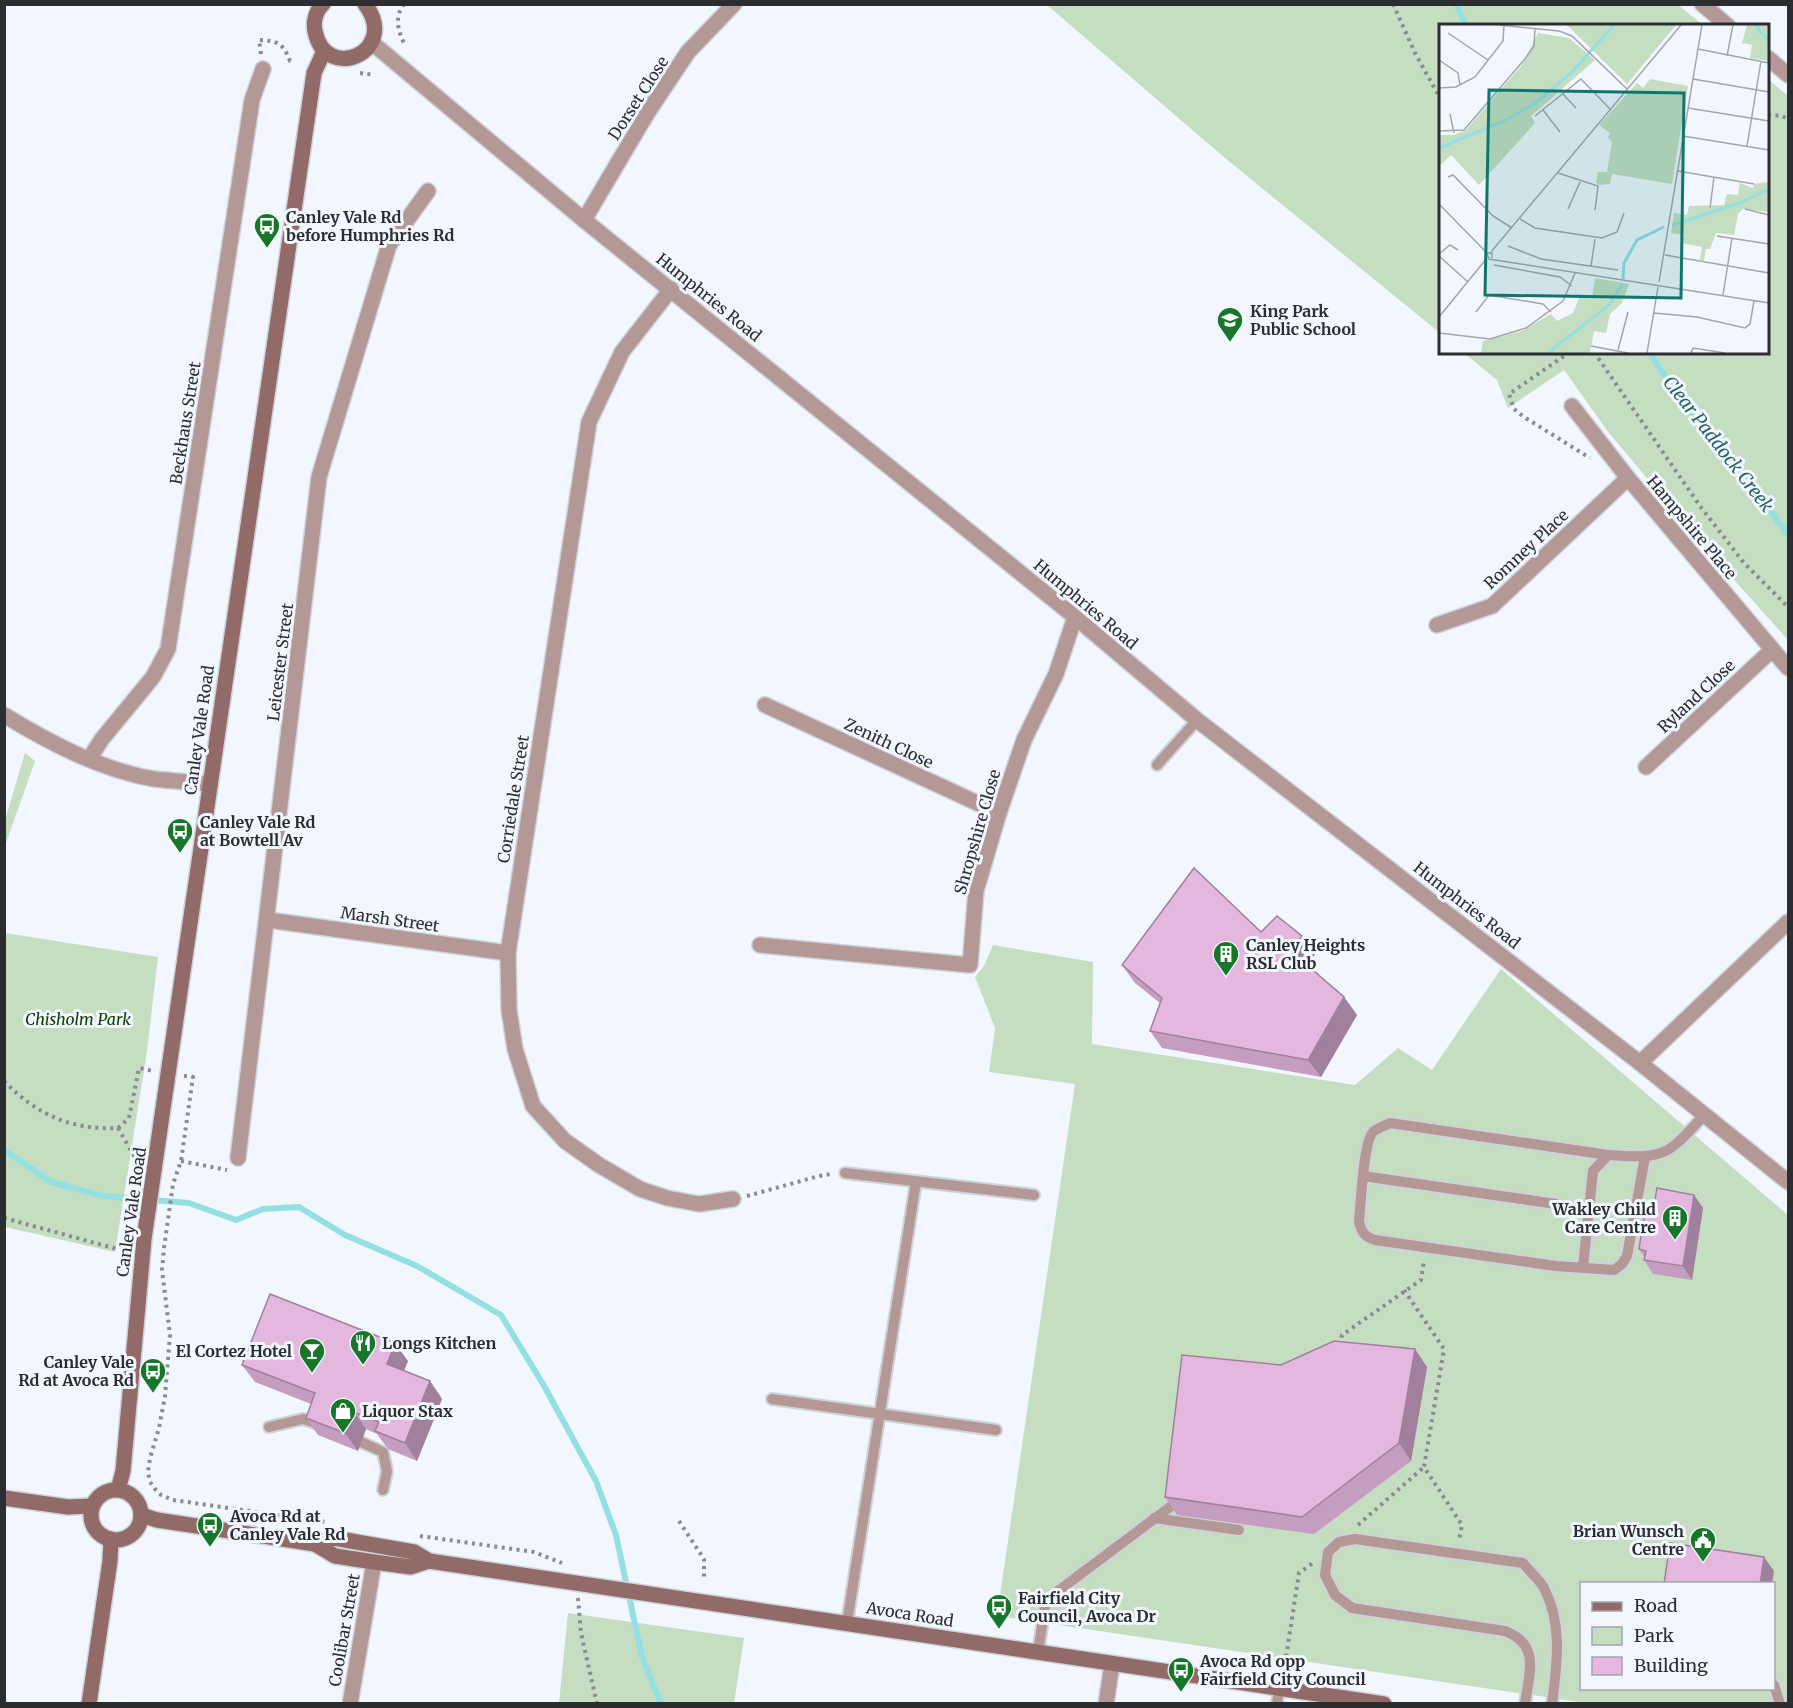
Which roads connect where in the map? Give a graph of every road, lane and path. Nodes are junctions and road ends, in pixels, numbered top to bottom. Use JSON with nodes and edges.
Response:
{"nodes":[{"id":1,"x":365,"y":4,"type":"edge"},
{"id":2,"x":404,"y":4,"type":"edge"},
{"id":3,"x":734,"y":4,"type":"edge"},
{"id":4,"x":1393,"y":4,"type":"edge"},
{"id":5,"x":1702,"y":4,"type":"edge"},
{"id":6,"x":320,"y":5,"type":"edge"},
{"id":7,"x":1726,"y":24,"type":"edge"},
{"id":8,"x":371,"y":42,"type":"junction"},
{"id":9,"x":405,"y":45,"type":"dead end"},
{"id":10,"x":324,"y":51,"type":"junction"},
{"id":11,"x":1769,"y":60,"type":"edge"},
{"id":12,"x":293,"y":61,"type":"dead end"},
{"id":13,"x":263,"y":69,"type":"joint"},
{"id":14,"x":1788,"y":75,"type":"edge"},
{"id":15,"x":1439,"y":96,"type":"edge"},
{"id":16,"x":1769,"y":115,"type":"edge"},
{"id":17,"x":1788,"y":119,"type":"edge"},
{"id":18,"x":428,"y":191,"type":"dead end"},
{"id":19,"x":584,"y":220,"type":"junction"},
{"id":20,"x":671,"y":289,"type":"junction"},
{"id":21,"x":1567,"y":354,"type":"edge"},
{"id":22,"x":1594,"y":354,"type":"edge"},
{"id":23,"x":1572,"y":406,"type":"dead end"},
{"id":24,"x":1596,"y":466,"type":"dead end"},
{"id":25,"x":1628,"y":478,"type":"junction"},
{"id":26,"x":1788,"y":607,"type":"edge"},
{"id":27,"x":1075,"y":617,"type":"junction"},
{"id":28,"x":1437,"y":625,"type":"dead end"},
{"id":29,"x":1772,"y":650,"type":"junction"},
{"id":30,"x":1788,"y":668,"type":"edge"},
{"id":31,"x":765,"y":705,"type":"dead end"},
{"id":32,"x":4,"y":715,"type":"edge"},
{"id":33,"x":1197,"y":720,"type":"junction"},
{"id":34,"x":89,"y":759,"type":"junction"},
{"id":35,"x":1157,"y":765,"type":"dead end"},
{"id":36,"x":1646,"y":767,"type":"dead end"},
{"id":37,"x":209,"y":784,"type":"junction"},
{"id":38,"x":999,"y":813,"type":"junction"},
{"id":39,"x":268,"y":920,"type":"junction"},
{"id":40,"x":1788,"y":921,"type":"edge"},
{"id":41,"x":760,"y":945,"type":"dead end"},
{"id":42,"x":508,"y":953,"type":"junction"},
{"id":43,"x":1640,"y":1063,"type":"junction"},
{"id":44,"x":150,"y":1070,"type":"dead end"},
{"id":45,"x":193,"y":1077,"type":"dead end"},
{"id":46,"x":4,"y":1081,"type":"edge"},
{"id":47,"x":1705,"y":1114,"type":"junction"},
{"id":48,"x":118,"y":1128,"type":"junction"},
{"id":49,"x":1608,"y":1155,"type":"junction"},
{"id":50,"x":1645,"y":1157,"type":"junction"},
{"id":51,"x":238,"y":1158,"type":"joint"},
{"id":52,"x":181,"y":1161,"type":"junction"},
{"id":53,"x":845,"y":1173,"type":"joint"},
{"id":54,"x":146,"y":1174,"type":"junction"},
{"id":55,"x":1363,"y":1176,"type":"junction"},
{"id":56,"x":916,"y":1182,"type":"junction"},
{"id":57,"x":1788,"y":1182,"type":"edge"},
{"id":58,"x":1034,"y":1195,"type":"dead end"},
{"id":59,"x":733,"y":1199,"type":"joint"},
{"id":60,"x":1556,"y":1203,"type":"dead end"},
{"id":61,"x":4,"y":1218,"type":"edge"},
{"id":62,"x":138,"y":1238,"type":"junction"},
{"id":63,"x":1425,"y":1247,"type":"junction"},
{"id":64,"x":1583,"y":1267,"type":"junction"},
{"id":65,"x":1404,"y":1290,"type":"junction"},
{"id":66,"x":1338,"y":1354,"type":"edge"},
{"id":67,"x":771,"y":1399,"type":"dead end"},
{"id":68,"x":880,"y":1415,"type":"junction"},
{"id":69,"x":322,"y":1425,"type":"edge"},
{"id":70,"x":269,"y":1427,"type":"dead end"},
{"id":71,"x":996,"y":1430,"type":"dead end"},
{"id":72,"x":361,"y":1442,"type":"dead end"},
{"id":73,"x":1424,"y":1467,"type":"junction"},
{"id":74,"x":118,"y":1490,"type":"junction"},
{"id":75,"x":383,"y":1490,"type":"dead end"},
{"id":76,"x":4,"y":1498,"type":"edge"},
{"id":77,"x":92,"y":1506,"type":"junction"},
{"id":78,"x":1170,"y":1507,"type":"edge"},
{"id":79,"x":141,"y":1515,"type":"junction"},
{"id":80,"x":1154,"y":1518,"type":"junction"},
{"id":81,"x":679,"y":1521,"type":"dead end"},
{"id":82,"x":331,"y":1522,"type":"dead end"},
{"id":83,"x":1239,"y":1530,"type":"dead end"},
{"id":84,"x":411,"y":1534,"type":"dead end"},
{"id":85,"x":111,"y":1539,"type":"junction"},
{"id":86,"x":1339,"y":1542,"type":"junction"},
{"id":87,"x":315,"y":1544,"type":"junction"},
{"id":88,"x":1328,"y":1552,"type":"junction"},
{"id":89,"x":1457,"y":1552,"type":"junction"},
{"id":90,"x":429,"y":1561,"type":"junction"},
{"id":91,"x":374,"y":1562,"type":"junction"},
{"id":92,"x":567,"y":1564,"type":"dead end"},
{"id":93,"x":704,"y":1578,"type":"dead end"},
{"id":94,"x":577,"y":1602,"type":"dead end"},
{"id":95,"x":846,"y":1623,"type":"junction"},
{"id":96,"x":1038,"y":1652,"type":"junction"},
{"id":97,"x":1112,"y":1664,"type":"junction"},
{"id":98,"x":1285,"y":1664,"type":"dead end"},
{"id":99,"x":1278,"y":1696,"type":"edge"},
{"id":100,"x":89,"y":1704,"type":"edge"},
{"id":101,"x":350,"y":1704,"type":"edge"},
{"id":102,"x":597,"y":1704,"type":"edge"},
{"id":103,"x":1106,"y":1704,"type":"edge"},
{"id":104,"x":1384,"y":1704,"type":"edge"},
{"id":105,"x":1525,"y":1704,"type":"edge"},
{"id":106,"x":1552,"y":1704,"type":"edge"}],
"edges":[{"from":1,"to":8,"type":"main road"},
{"from":2,"to":9,"type":"path"},
{"from":3,"to":19,"type":"street","name":"Dorset Close"},
{"from":4,"to":15,"type":"path"},
{"from":5,"to":7,"type":"street"},
{"from":6,"to":10,"type":"main road"},
{"from":8,"to":10,"type":"main road"},
{"from":8,"to":19,"type":"street","name":"Humphries Road"},
{"from":10,"to":37,"type":"main road","name":"Canley Vale Road"},
{"from":11,"to":14,"type":"street"},
{"from":12,"to":13,"type":"path"},
{"from":13,"to":34,"type":"street","name":"Beckhaus Street"},
{"from":16,"to":17,"type":"path"},
{"from":18,"to":39,"type":"street","name":"Leicester Street"},
{"from":19,"to":20,"type":"street","name":"Humphries Road"},
{"from":20,"to":27,"type":"street","name":"Humphries Road"},
{"from":20,"to":42,"type":"street","name":"Corriedale Street"},
{"from":21,"to":24,"type":"path"},
{"from":22,"to":26,"type":"path"},
{"from":23,"to":25,"type":"street","name":"Hampshire Place"},
{"from":25,"to":28,"type":"street","name":"Romney Place"},
{"from":25,"to":29,"type":"street","name":"Hampshire Place"},
{"from":27,"to":33,"type":"street","name":"Humphries Road"},
{"from":27,"to":38,"type":"street","name":"Shropshire Close"},
{"from":29,"to":30,"type":"street","name":"Hampshire Place"},
{"from":29,"to":36,"type":"street","name":"Ryland Close"},
{"from":31,"to":38,"type":"street","name":"Zenith Close"},
{"from":32,"to":34,"type":"street"},
{"from":33,"to":35,"type":"lane"},
{"from":33,"to":43,"type":"street","name":"Humphries Road"},
{"from":34,"to":37,"type":"street"},
{"from":37,"to":54,"type":"main road","name":"Canley Vale Road"},
{"from":38,"to":41,"type":"street","name":"Shropshire Close"},
{"from":39,"to":42,"type":"street","name":"Marsh Street"},
{"from":39,"to":51,"type":"street","name":"Leicester Street"},
{"from":40,"to":43,"type":"street"},
{"from":42,"to":59,"type":"street","name":"Corriedale Street"},
{"from":43,"to":47,"type":"street","name":"Humphries Road"},
{"from":44,"to":48,"type":"path"},
{"from":45,"to":52,"type":"path"},
{"from":46,"to":48,"type":"path"},
{"from":47,"to":50,"type":"lane"},
{"from":47,"to":57,"type":"street","name":"Humphries Road"},
{"from":48,"to":54,"type":"path"},
{"from":49,"to":50,"type":"lane"},
{"from":49,"to":55,"type":"lane"},
{"from":49,"to":64,"type":"lane"},
{"from":50,"to":64,"type":"lane"},
{"from":51,"to":52,"type":"path"},
{"from":52,"to":82,"type":"path"},
{"from":53,"to":56,"type":"lane"},
{"from":53,"to":59,"type":"path"},
{"from":54,"to":62,"type":"main road","name":"Canley Vale Road"},
{"from":55,"to":60,"type":"lane"},
{"from":55,"to":63,"type":"lane"},
{"from":56,"to":58,"type":"lane"},
{"from":56,"to":68,"type":"lane"},
{"from":61,"to":62,"type":"path"},
{"from":62,"to":74,"type":"main road","name":"Canley Vale Road"},
{"from":63,"to":64,"type":"lane"},
{"from":63,"to":65,"type":"path"},
{"from":65,"to":66,"type":"path"},
{"from":65,"to":73,"type":"path"},
{"from":67,"to":68,"type":"lane"},
{"from":68,"to":71,"type":"lane"},
{"from":68,"to":95,"type":"lane"},
{"from":69,"to":70,"type":"lane"},
{"from":72,"to":75,"type":"lane"},
{"from":73,"to":86,"type":"path"},
{"from":73,"to":89,"type":"path"},
{"from":74,"to":77,"type":"main road"},
{"from":74,"to":79,"type":"main road"},
{"from":76,"to":77,"type":"main road"},
{"from":77,"to":85,"type":"main road"},
{"from":78,"to":80,"type":"lane"},
{"from":79,"to":85,"type":"main road"},
{"from":79,"to":87,"type":"main road","name":"Avoca Road"},
{"from":80,"to":83,"type":"lane"},
{"from":80,"to":96,"type":"lane"},
{"from":81,"to":93,"type":"path"},
{"from":84,"to":92,"type":"path"},
{"from":85,"to":100,"type":"main road"},
{"from":86,"to":88,"type":"lane"},
{"from":86,"to":89,"type":"lane"},
{"from":87,"to":90,"type":"main road","name":"Avoca Road"},
{"from":87,"to":91,"type":"main road","name":"Avoca Road"},
{"from":88,"to":98,"type":"path"},
{"from":88,"to":105,"type":"lane"},
{"from":89,"to":106,"type":"lane"},
{"from":90,"to":91,"type":"main road","name":"Avoca Road"},
{"from":90,"to":95,"type":"main road","name":"Avoca Road"},
{"from":91,"to":101,"type":"street","name":"Coolibar Street"},
{"from":94,"to":102,"type":"path"},
{"from":95,"to":96,"type":"main road","name":"Avoca Road"},
{"from":96,"to":97,"type":"main road","name":"Avoca Road"},
{"from":97,"to":99,"type":"main road","name":"Avoca Road"},
{"from":97,"to":103,"type":"street"},
{"from":99,"to":104,"type":"main road","name":"Avoca Road"}]}
